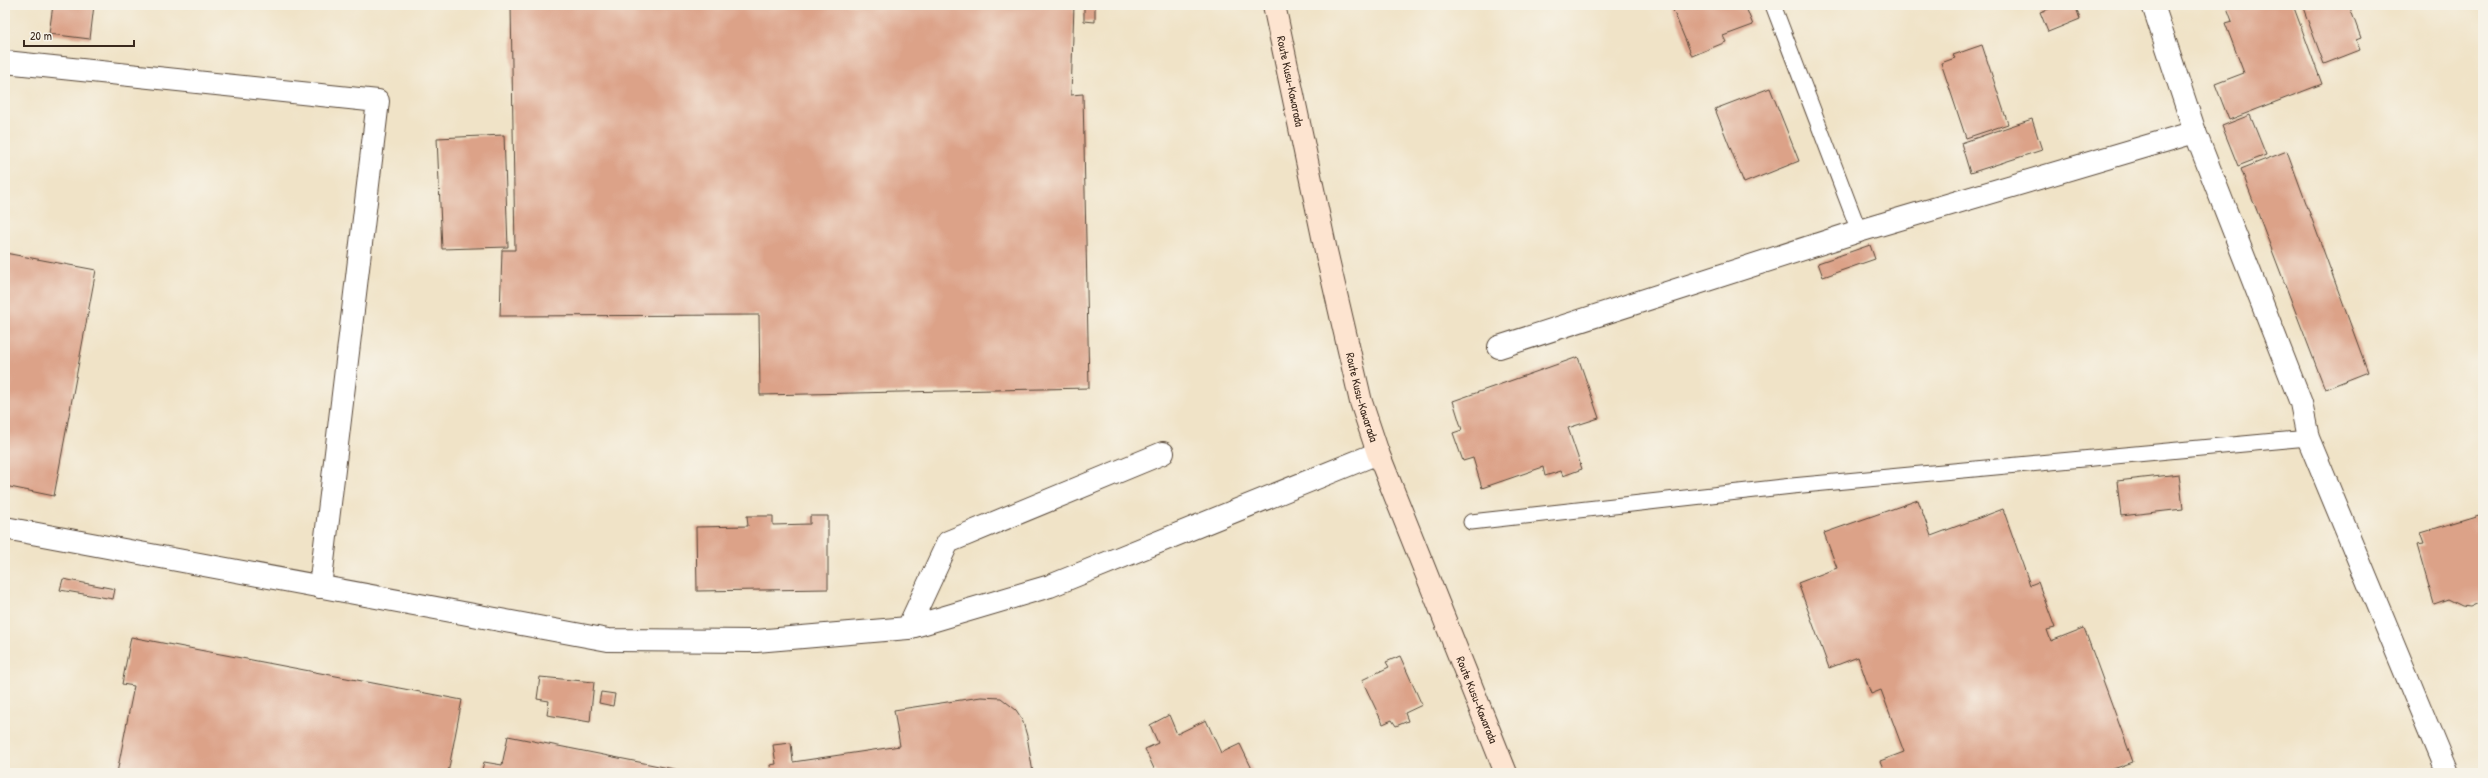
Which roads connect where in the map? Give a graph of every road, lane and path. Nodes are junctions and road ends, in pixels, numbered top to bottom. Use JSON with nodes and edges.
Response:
{"nodes":[{"id":1,"x":1274,"y":5,"type":"edge"},
{"id":2,"x":1773,"y":5,"type":"edge"},
{"id":3,"x":2153,"y":5,"type":"edge"},
{"id":4,"x":5,"y":62,"type":"edge"},
{"id":5,"x":2195,"y":132,"type":"junction"},
{"id":6,"x":1859,"y":231,"type":"junction"},
{"id":7,"x":1499,"y":346,"type":"dead end"},
{"id":8,"x":2308,"y":438,"type":"junction"},
{"id":9,"x":1163,"y":453,"type":"dead end"},
{"id":10,"x":1378,"y":453,"type":"junction"},
{"id":11,"x":1471,"y":522,"type":"dead end"},
{"id":12,"x":5,"y":528,"type":"edge"},
{"id":13,"x":320,"y":587,"type":"junction"},
{"id":14,"x":908,"y":628,"type":"junction"},
{"id":15,"x":1506,"y":773,"type":"edge"},
{"id":16,"x":2447,"y":773,"type":"edge"}],
"edges":[{"from":1,"to":10,"type":"main road","name":"Route Kusu-Kawarada"},
{"from":2,"to":6,"type":"lane"},
{"from":3,"to":5,"type":"street"},
{"from":4,"to":13,"type":"street"},
{"from":5,"to":6,"type":"street"},
{"from":5,"to":8,"type":"street"},
{"from":6,"to":7,"type":"street"},
{"from":8,"to":11,"type":"lane"},
{"from":8,"to":16,"type":"street"},
{"from":9,"to":14,"type":"street"},
{"from":10,"to":14,"type":"street"},
{"from":10,"to":15,"type":"main road","name":"Route Kusu-Kawarada"},
{"from":12,"to":13,"type":"street"},
{"from":13,"to":14,"type":"street"}]}
